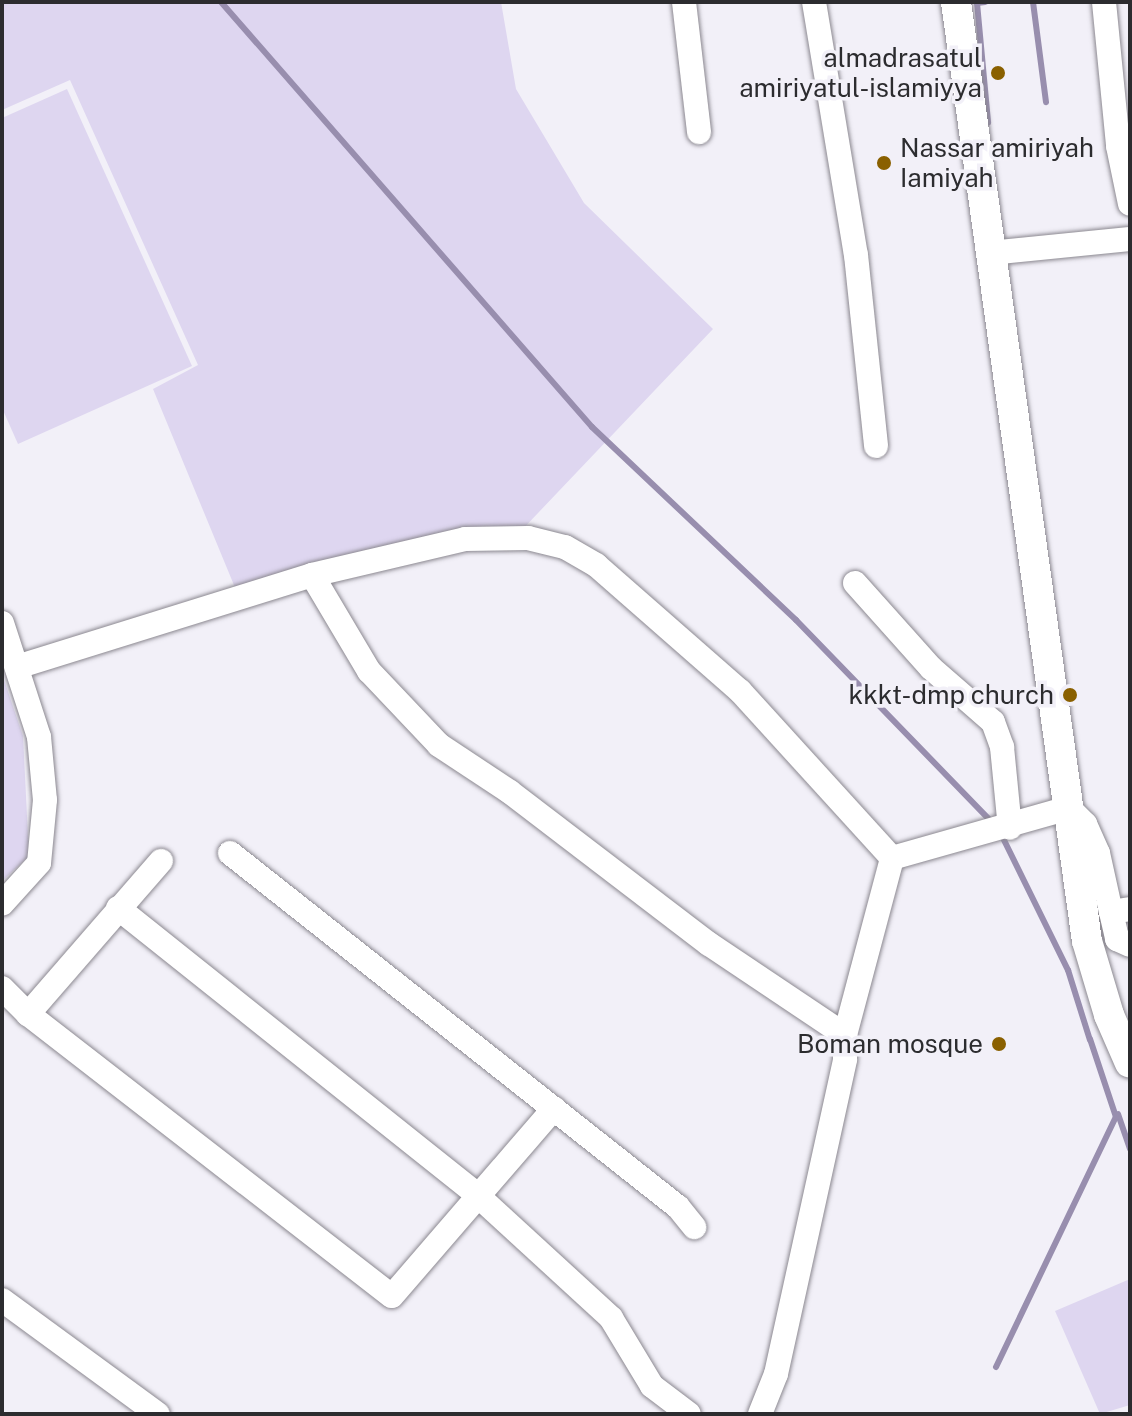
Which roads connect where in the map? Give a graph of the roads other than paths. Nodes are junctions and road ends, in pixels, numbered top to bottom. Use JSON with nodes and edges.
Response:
{"nodes":[{"id":1,"x":684,"y":2,"type":"edge"},
{"id":2,"x":814,"y":2,"type":"edge"},
{"id":3,"x":956,"y":2,"type":"edge"},
{"id":4,"x":1104,"y":2,"type":"edge"},
{"id":5,"x":699,"y":132,"type":"dead end"},
{"id":6,"x":1130,"y":204,"type":"edge"},
{"id":7,"x":1130,"y":239,"type":"edge"},
{"id":8,"x":989,"y":253,"type":"junction"},
{"id":9,"x":876,"y":446,"type":"dead end"},
{"id":10,"x":312,"y":575,"type":"junction"},
{"id":11,"x":855,"y":583,"type":"dead end"},
{"id":12,"x":2,"y":623,"type":"edge"},
{"id":13,"x":17,"y":667,"type":"junction"},
{"id":14,"x":1069,"y":808,"type":"junction"},
{"id":15,"x":1003,"y":830,"type":"junction"},
{"id":16,"x":230,"y":853,"type":"dead end"},
{"id":17,"x":892,"y":858,"type":"junction"},
{"id":18,"x":161,"y":861,"type":"dead end"},
{"id":19,"x":2,"y":904,"type":"edge"},
{"id":20,"x":118,"y":908,"type":"junction"},
{"id":21,"x":1120,"y":911,"type":"edge"},
{"id":22,"x":1130,"y":945,"type":"edge"},
{"id":23,"x":2,"y":988,"type":"edge"},
{"id":24,"x":28,"y":1014,"type":"junction"},
{"id":25,"x":1123,"y":1029,"type":"edge"},
{"id":26,"x":845,"y":1035,"type":"junction"},
{"id":27,"x":1130,"y":1063,"type":"edge"},
{"id":28,"x":554,"y":1108,"type":"junction"},
{"id":29,"x":477,"y":1195,"type":"junction"},
{"id":30,"x":694,"y":1227,"type":"dead end"},
{"id":31,"x":2,"y":1300,"type":"edge"},
{"id":32,"x":757,"y":1413,"type":"edge"},
{"id":33,"x":158,"y":1414,"type":"edge"},
{"id":34,"x":689,"y":1414,"type":"edge"}],
"edges":[{"from":1,"to":5,"type":"street"},
{"from":2,"to":9,"type":"street"},
{"from":3,"to":8,"type":"street"},
{"from":4,"to":6,"type":"street"},
{"from":7,"to":8,"type":"street"},
{"from":8,"to":14,"type":"street"},
{"from":10,"to":13,"type":"street"},
{"from":10,"to":17,"type":"street"},
{"from":10,"to":26,"type":"street"},
{"from":11,"to":15,"type":"street"},
{"from":12,"to":13,"type":"street"},
{"from":13,"to":19,"type":"street"},
{"from":14,"to":15,"type":"street"},
{"from":14,"to":21,"type":"street"},
{"from":14,"to":25,"type":"street"},
{"from":15,"to":17,"type":"street"},
{"from":16,"to":28,"type":"street"},
{"from":17,"to":26,"type":"street"},
{"from":18,"to":20,"type":"street"},
{"from":20,"to":24,"type":"street"},
{"from":20,"to":29,"type":"street"},
{"from":21,"to":22,"type":"street"},
{"from":23,"to":24,"type":"street"},
{"from":24,"to":29,"type":"street"},
{"from":25,"to":27,"type":"street"},
{"from":26,"to":32,"type":"street"},
{"from":28,"to":29,"type":"street"},
{"from":28,"to":30,"type":"street"},
{"from":29,"to":34,"type":"street"},
{"from":31,"to":33,"type":"street"}]}
